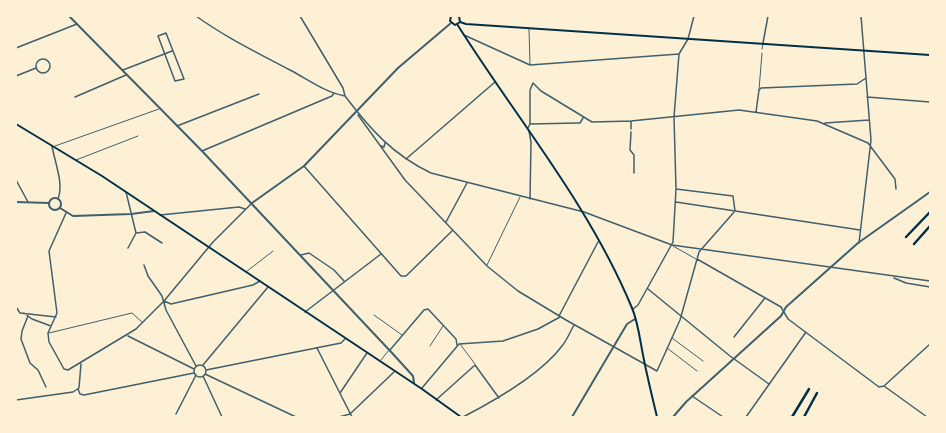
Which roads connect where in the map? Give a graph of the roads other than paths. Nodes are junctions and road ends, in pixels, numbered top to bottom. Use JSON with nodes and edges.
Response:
{"nodes":[{"id":1,"x":69,"y":16,"type":"edge"},
{"id":2,"x":196,"y":16,"type":"edge"},
{"id":3,"x":300,"y":16,"type":"edge"},
{"id":4,"x":451,"y":16,"type":"edge"},
{"id":5,"x":459,"y":16,"type":"edge"},
{"id":6,"x":694,"y":16,"type":"edge"},
{"id":7,"x":768,"y":16,"type":"edge"},
{"id":8,"x":861,"y":16,"type":"edge"},
{"id":9,"x":460,"y":22,"type":"junction"},
{"id":10,"x":451,"y":23,"type":"junction"},
{"id":11,"x":77,"y":24,"type":"junction"},
{"id":12,"x":457,"y":24,"type":"junction"},
{"id":13,"x":529,"y":28,"type":"junction"},
{"id":14,"x":463,"y":35,"type":"junction"},
{"id":15,"x":688,"y":39,"type":"junction"},
{"id":16,"x":763,"y":43,"type":"junction"},
{"id":17,"x":16,"y":48,"type":"edge"},
{"id":18,"x":762,"y":49,"type":"dead end"},
{"id":19,"x":172,"y":51,"type":"junction"},
{"id":20,"x":864,"y":51,"type":"junction"},
{"id":21,"x":762,"y":53,"type":"dead end"},
{"id":22,"x":165,"y":54,"type":"junction"},
{"id":23,"x":679,"y":54,"type":"junction"},
{"id":24,"x":930,"y":55,"type":"edge"},
{"id":25,"x":530,"y":65,"type":"junction"},
{"id":26,"x":36,"y":68,"type":"junction"},
{"id":27,"x":123,"y":70,"type":"junction"},
{"id":28,"x":127,"y":75,"type":"junction"},
{"id":29,"x":16,"y":76,"type":"edge"},
{"id":30,"x":866,"y":78,"type":"junction"},
{"id":31,"x":495,"y":82,"type":"junction"},
{"id":32,"x":759,"y":90,"type":"junction"},
{"id":33,"x":334,"y":93,"type":"junction"},
{"id":34,"x":259,"y":94,"type":"dead end"},
{"id":35,"x":345,"y":96,"type":"junction"},
{"id":36,"x":75,"y":97,"type":"dead end"},
{"id":37,"x":867,"y":97,"type":"junction"},
{"id":38,"x":930,"y":102,"type":"edge"},
{"id":39,"x":159,"y":108,"type":"junction"},
{"id":40,"x":357,"y":111,"type":"junction"},
{"id":41,"x":756,"y":112,"type":"junction"},
{"id":42,"x":674,"y":117,"type":"junction"},
{"id":43,"x":583,"y":118,"type":"junction"},
{"id":44,"x":869,"y":120,"type":"junction"},
{"id":45,"x":631,"y":121,"type":"junction"},
{"id":46,"x":825,"y":123,"type":"junction"},
{"id":47,"x":16,"y":124,"type":"edge"},
{"id":48,"x":530,"y":124,"type":"junction"},
{"id":49,"x":177,"y":126,"type":"junction"},
{"id":50,"x":528,"y":127,"type":"junction"},
{"id":51,"x":631,"y":128,"type":"dead end"},
{"id":52,"x":631,"y":132,"type":"dead end"},
{"id":53,"x":138,"y":136,"type":"dead end"},
{"id":54,"x":384,"y":143,"type":"junction"},
{"id":55,"x":52,"y":146,"type":"junction"},
{"id":56,"x":381,"y":146,"type":"junction"},
{"id":57,"x":870,"y":146,"type":"junction"},
{"id":58,"x":202,"y":151,"type":"junction"},
{"id":59,"x":406,"y":158,"type":"junction"},
{"id":60,"x":75,"y":160,"type":"junction"},
{"id":61,"x":304,"y":166,"type":"junction"},
{"id":62,"x":634,"y":173,"type":"dead end"},
{"id":63,"x":16,"y":180,"type":"edge"},
{"id":64,"x":467,"y":183,"type":"junction"},
{"id":65,"x":676,"y":189,"type":"junction"},
{"id":66,"x":896,"y":189,"type":"dead end"},
{"id":67,"x":126,"y":192,"type":"junction"},
{"id":68,"x":930,"y":192,"type":"edge"},
{"id":69,"x":520,"y":197,"type":"junction"},
{"id":70,"x":58,"y":199,"type":"junction"},
{"id":71,"x":530,"y":200,"type":"junction"},
{"id":72,"x":16,"y":202,"type":"edge"},
{"id":73,"x":28,"y":202,"type":"junction"},
{"id":74,"x":676,"y":202,"type":"junction"},
{"id":75,"x":252,"y":203,"type":"junction"},
{"id":76,"x":49,"y":204,"type":"junction"},
{"id":77,"x":60,"y":208,"type":"junction"},
{"id":78,"x":245,"y":209,"type":"junction"},
{"id":79,"x":154,"y":211,"type":"junction"},
{"id":80,"x":735,"y":211,"type":"junction"},
{"id":81,"x":584,"y":212,"type":"junction"},
{"id":82,"x":930,"y":212,"type":"edge"},
{"id":83,"x":66,"y":213,"type":"junction"},
{"id":84,"x":132,"y":214,"type":"junction"},
{"id":85,"x":159,"y":215,"type":"junction"},
{"id":86,"x":446,"y":222,"type":"junction"},
{"id":87,"x":930,"y":226,"type":"edge"},
{"id":88,"x":453,"y":230,"type":"junction"},
{"id":89,"x":860,"y":230,"type":"junction"},
{"id":90,"x":136,"y":234,"type":"junction"},
{"id":91,"x":906,"y":237,"type":"dead end"},
{"id":92,"x":599,"y":240,"type":"junction"},
{"id":93,"x":162,"y":243,"type":"dead end"},
{"id":94,"x":858,"y":243,"type":"junction"},
{"id":95,"x":914,"y":244,"type":"dead end"},
{"id":96,"x":672,"y":245,"type":"junction"},
{"id":97,"x":208,"y":247,"type":"junction"},
{"id":98,"x":128,"y":248,"type":"dead end"},
{"id":99,"x":701,"y":250,"type":"junction"},
{"id":100,"x":273,"y":251,"type":"dead end"},
{"id":101,"x":381,"y":254,"type":"junction"},
{"id":102,"x":301,"y":255,"type":"junction"},
{"id":103,"x":697,"y":259,"type":"junction"},
{"id":104,"x":144,"y":265,"type":"dead end"},
{"id":105,"x":487,"y":266,"type":"junction"},
{"id":106,"x":831,"y":268,"type":"junction"},
{"id":107,"x":246,"y":273,"type":"junction"},
{"id":108,"x":892,"y":277,"type":"junction"},
{"id":109,"x":344,"y":281,"type":"junction"},
{"id":110,"x":930,"y":281,"type":"edge"},
{"id":111,"x":260,"y":282,"type":"junction"},
{"id":112,"x":268,"y":287,"type":"junction"},
{"id":113,"x":930,"y":287,"type":"edge"},
{"id":114,"x":647,"y":288,"type":"junction"},
{"id":115,"x":333,"y":289,"type":"junction"},
{"id":116,"x":765,"y":297,"type":"junction"},
{"id":117,"x":164,"y":301,"type":"junction"},
{"id":118,"x":16,"y":307,"type":"edge"},
{"id":119,"x":633,"y":309,"type":"junction"},
{"id":120,"x":305,"y":312,"type":"junction"},
{"id":121,"x":784,"y":312,"type":"junction"},
{"id":122,"x":24,"y":313,"type":"junction"},
{"id":123,"x":374,"y":315,"type":"dead end"},
{"id":124,"x":28,"y":316,"type":"junction"},
{"id":125,"x":56,"y":316,"type":"junction"},
{"id":126,"x":559,"y":316,"type":"junction"},
{"id":127,"x":682,"y":316,"type":"junction"},
{"id":128,"x":635,"y":319,"type":"junction"},
{"id":129,"x":143,"y":323,"type":"junction"},
{"id":130,"x":443,"y":325,"type":"junction"},
{"id":131,"x":574,"y":325,"type":"junction"},
{"id":132,"x":51,"y":326,"type":"junction"},
{"id":133,"x":806,"y":332,"type":"junction"},
{"id":134,"x":48,"y":333,"type":"junction"},
{"id":135,"x":402,"y":335,"type":"junction"},
{"id":136,"x":128,"y":336,"type":"junction"},
{"id":137,"x":734,"y":337,"type":"dead end"},
{"id":138,"x":672,"y":338,"type":"junction"},
{"id":139,"x":345,"y":339,"type":"junction"},
{"id":140,"x":930,"y":344,"type":"edge"},
{"id":141,"x":458,"y":345,"type":"junction"},
{"id":142,"x":430,"y":346,"type":"dead end"},
{"id":143,"x":614,"y":346,"type":"junction"},
{"id":144,"x":317,"y":348,"type":"junction"},
{"id":145,"x":667,"y":348,"type":"junction"},
{"id":146,"x":390,"y":350,"type":"junction"},
{"id":147,"x":367,"y":353,"type":"junction"},
{"id":148,"x":734,"y":359,"type":"junction"},
{"id":149,"x":380,"y":362,"type":"junction"},
{"id":150,"x":703,"y":362,"type":"dead end"},
{"id":151,"x":81,"y":364,"type":"junction"},
{"id":152,"x":203,"y":365,"type":"junction"},
{"id":153,"x":475,"y":365,"type":"junction"},
{"id":154,"x":196,"y":366,"type":"junction"},
{"id":155,"x":645,"y":366,"type":"junction"},
{"id":156,"x":194,"y":369,"type":"junction"},
{"id":157,"x":206,"y":370,"type":"junction"},
{"id":158,"x":698,"y":371,"type":"dead end"},
{"id":159,"x":394,"y":372,"type":"junction"},
{"id":160,"x":195,"y":374,"type":"junction"},
{"id":161,"x":204,"y":375,"type":"junction"},
{"id":162,"x":414,"y":384,"type":"junction"},
{"id":163,"x":769,"y":384,"type":"junction"},
{"id":164,"x":884,"y":386,"type":"junction"},
{"id":165,"x":46,"y":387,"type":"dead end"},
{"id":166,"x":78,"y":389,"type":"junction"},
{"id":167,"x":422,"y":389,"type":"junction"},
{"id":168,"x":809,"y":389,"type":"dead end"},
{"id":169,"x":340,"y":393,"type":"junction"},
{"id":170,"x":817,"y":393,"type":"dead end"},
{"id":171,"x":692,"y":396,"type":"junction"},
{"id":172,"x":499,"y":398,"type":"junction"},
{"id":173,"x":16,"y":400,"type":"edge"},
{"id":174,"x":436,"y":400,"type":"junction"},
{"id":175,"x":176,"y":414,"type":"dead end"},
{"id":176,"x":350,"y":414,"type":"junction"},
{"id":177,"x":222,"y":417,"type":"edge"},
{"id":178,"x":296,"y":417,"type":"edge"},
{"id":179,"x":339,"y":417,"type":"edge"},
{"id":180,"x":352,"y":417,"type":"edge"},
{"id":181,"x":396,"y":417,"type":"edge"},
{"id":182,"x":400,"y":417,"type":"edge"},
{"id":183,"x":462,"y":417,"type":"edge"},
{"id":184,"x":572,"y":417,"type":"edge"},
{"id":185,"x":657,"y":417,"type":"edge"},
{"id":186,"x":673,"y":417,"type":"edge"},
{"id":187,"x":723,"y":417,"type":"edge"},
{"id":188,"x":746,"y":417,"type":"edge"},
{"id":189,"x":792,"y":417,"type":"edge"},
{"id":190,"x":804,"y":417,"type":"edge"},
{"id":191,"x":926,"y":417,"type":"edge"}],
"edges":[{"from":1,"to":11,"type":"street"},
{"from":2,"to":33,"type":"street"},
{"from":3,"to":35,"type":"street"},
{"from":4,"to":10,"type":"main road"},
{"from":5,"to":9,"type":"main road"},
{"from":6,"to":15,"type":"street"},
{"from":7,"to":16,"type":"street"},
{"from":8,"to":20,"type":"street"},
{"from":9,"to":12,"type":"main road"},
{"from":9,"to":13,"type":"main road"},
{"from":10,"to":12,"type":"main road"},
{"from":10,"to":40,"type":"street"},
{"from":11,"to":17,"type":"street"},
{"from":11,"to":27,"type":"street"},
{"from":12,"to":14,"type":"main road"},
{"from":13,"to":15,"type":"main road"},
{"from":13,"to":25,"type":"street"},
{"from":14,"to":25,"type":"street"},
{"from":14,"to":31,"type":"main road"},
{"from":15,"to":16,"type":"main road"},
{"from":15,"to":23,"type":"street"},
{"from":16,"to":18,"type":"street"},
{"from":16,"to":20,"type":"main road"},
{"from":19,"to":22,"type":"street"},
{"from":19,"to":22,"type":"street"},
{"from":19,"to":22,"type":"street"},
{"from":20,"to":24,"type":"main road"},
{"from":20,"to":30,"type":"street"},
{"from":21,"to":32,"type":"street"},
{"from":22,"to":27,"type":"street"},
{"from":23,"to":25,"type":"street"},
{"from":23,"to":42,"type":"street"},
{"from":26,"to":26,"type":"street"},
{"from":26,"to":29,"type":"street"},
{"from":27,"to":28,"type":"street"},
{"from":28,"to":36,"type":"street"},
{"from":28,"to":39,"type":"street"},
{"from":30,"to":32,"type":"street"},
{"from":30,"to":37,"type":"street"},
{"from":31,"to":50,"type":"main road"},
{"from":31,"to":59,"type":"street"},
{"from":32,"to":41,"type":"street"},
{"from":33,"to":35,"type":"street"},
{"from":33,"to":58,"type":"street"},
{"from":34,"to":49,"type":"street"},
{"from":35,"to":40,"type":"street"},
{"from":37,"to":38,"type":"street"},
{"from":37,"to":44,"type":"street"},
{"from":39,"to":49,"type":"street"},
{"from":39,"to":55,"type":"street"},
{"from":40,"to":54,"type":"street"},
{"from":40,"to":56,"type":"street"},
{"from":40,"to":61,"type":"street"},
{"from":41,"to":42,"type":"street"},
{"from":41,"to":46,"type":"street"},
{"from":42,"to":45,"type":"street"},
{"from":42,"to":65,"type":"street"},
{"from":43,"to":45,"type":"street"},
{"from":43,"to":48,"type":"street"},
{"from":43,"to":48,"type":"street"},
{"from":44,"to":46,"type":"street"},
{"from":44,"to":57,"type":"street"},
{"from":45,"to":51,"type":"street"},
{"from":46,"to":57,"type":"street"},
{"from":47,"to":55,"type":"main road"},
{"from":48,"to":50,"type":"street"},
{"from":49,"to":58,"type":"street"},
{"from":50,"to":71,"type":"street"},
{"from":50,"to":81,"type":"main road"},
{"from":52,"to":62,"type":"street"},
{"from":53,"to":60,"type":"street"},
{"from":54,"to":56,"type":"street"},
{"from":54,"to":56,"type":"street"},
{"from":54,"to":59,"type":"street"},
{"from":55,"to":60,"type":"main road"},
{"from":55,"to":70,"type":"street"},
{"from":56,"to":86,"type":"street"},
{"from":57,"to":66,"type":"street"},
{"from":57,"to":89,"type":"street"},
{"from":58,"to":75,"type":"street"},
{"from":59,"to":64,"type":"street"},
{"from":60,"to":67,"type":"main road"},
{"from":61,"to":75,"type":"street"},
{"from":61,"to":101,"type":"street"},
{"from":63,"to":73,"type":"street"},
{"from":64,"to":69,"type":"street"},
{"from":64,"to":86,"type":"street"},
{"from":65,"to":74,"type":"street"},
{"from":65,"to":80,"type":"street"},
{"from":67,"to":79,"type":"main road"},
{"from":67,"to":84,"type":"street"},
{"from":68,"to":94,"type":"street"},
{"from":69,"to":71,"type":"street"},
{"from":69,"to":105,"type":"street"},
{"from":70,"to":76,"type":"street"},
{"from":70,"to":77,"type":"street"},
{"from":71,"to":81,"type":"street"},
{"from":72,"to":73,"type":"street"},
{"from":73,"to":76,"type":"street"},
{"from":74,"to":80,"type":"street"},
{"from":74,"to":96,"type":"street"},
{"from":75,"to":78,"type":"street"},
{"from":75,"to":102,"type":"street"},
{"from":76,"to":77,"type":"street"},
{"from":77,"to":83,"type":"street"},
{"from":78,"to":85,"type":"street"},
{"from":78,"to":97,"type":"street"},
{"from":79,"to":84,"type":"street"},
{"from":79,"to":85,"type":"main road"},
{"from":80,"to":89,"type":"street"},
{"from":80,"to":99,"type":"street"},
{"from":81,"to":92,"type":"main road"},
{"from":81,"to":96,"type":"street"},
{"from":82,"to":91,"type":"highway"},
{"from":83,"to":84,"type":"street"},
{"from":83,"to":125,"type":"street"},
{"from":84,"to":90,"type":"street"},
{"from":85,"to":97,"type":"main road"},
{"from":86,"to":88,"type":"street"},
{"from":87,"to":95,"type":"highway"},
{"from":88,"to":101,"type":"street"},
{"from":88,"to":105,"type":"street"},
{"from":89,"to":94,"type":"street"},
{"from":90,"to":93,"type":"street"},
{"from":90,"to":98,"type":"street"},
{"from":92,"to":119,"type":"main road"},
{"from":92,"to":126,"type":"street"},
{"from":94,"to":106,"type":"street"},
{"from":96,"to":99,"type":"street"},
{"from":96,"to":103,"type":"street"},
{"from":96,"to":114,"type":"street"},
{"from":97,"to":107,"type":"main road"},
{"from":97,"to":117,"type":"street"},
{"from":99,"to":103,"type":"street"},
{"from":99,"to":106,"type":"street"},
{"from":100,"to":107,"type":"street"},
{"from":101,"to":109,"type":"street"},
{"from":102,"to":109,"type":"street"},
{"from":102,"to":115,"type":"street"},
{"from":103,"to":116,"type":"street"},
{"from":103,"to":127,"type":"street"},
{"from":104,"to":117,"type":"street"},
{"from":105,"to":126,"type":"street"},
{"from":106,"to":108,"type":"street"},
{"from":106,"to":121,"type":"street"},
{"from":107,"to":111,"type":"main road"},
{"from":108,"to":110,"type":"street"},
{"from":108,"to":113,"type":"street"},
{"from":109,"to":115,"type":"street"},
{"from":111,"to":112,"type":"main road"},
{"from":111,"to":117,"type":"street"},
{"from":112,"to":120,"type":"main road"},
{"from":112,"to":152,"type":"street"},
{"from":114,"to":119,"type":"street"},
{"from":114,"to":127,"type":"street"},
{"from":115,"to":120,"type":"street"},
{"from":115,"to":146,"type":"street"},
{"from":116,"to":121,"type":"street"},
{"from":116,"to":137,"type":"street"},
{"from":117,"to":129,"type":"street"},
{"from":117,"to":154,"type":"street"},
{"from":118,"to":122,"type":"street"},
{"from":119,"to":128,"type":"main road"},
{"from":120,"to":139,"type":"main road"},
{"from":121,"to":133,"type":"street"},
{"from":121,"to":148,"type":"street"},
{"from":122,"to":124,"type":"street"},
{"from":122,"to":125,"type":"street"},
{"from":123,"to":135,"type":"street"},
{"from":124,"to":132,"type":"street"},
{"from":124,"to":165,"type":"street"},
{"from":125,"to":132,"type":"street"},
{"from":126,"to":131,"type":"street"},
{"from":126,"to":141,"type":"street"},
{"from":127,"to":138,"type":"street"},
{"from":127,"to":148,"type":"street"},
{"from":128,"to":143,"type":"street"},
{"from":128,"to":155,"type":"main road"},
{"from":129,"to":134,"type":"street"},
{"from":129,"to":136,"type":"street"},
{"from":130,"to":135,"type":"street"},
{"from":130,"to":141,"type":"street"},
{"from":130,"to":142,"type":"street"},
{"from":131,"to":143,"type":"street"},
{"from":131,"to":172,"type":"street"},
{"from":132,"to":134,"type":"street"},
{"from":133,"to":163,"type":"street"},
{"from":133,"to":164,"type":"street"},
{"from":134,"to":151,"type":"street"},
{"from":135,"to":146,"type":"street"},
{"from":136,"to":151,"type":"street"},
{"from":136,"to":156,"type":"street"},
{"from":138,"to":145,"type":"street"},
{"from":138,"to":150,"type":"street"},
{"from":139,"to":144,"type":"street"},
{"from":139,"to":147,"type":"main road"},
{"from":140,"to":164,"type":"street"},
{"from":141,"to":153,"type":"street"},
{"from":141,"to":167,"type":"street"},
{"from":143,"to":155,"type":"street"},
{"from":143,"to":184,"type":"street"},
{"from":144,"to":157,"type":"street"},
{"from":144,"to":169,"type":"street"},
{"from":145,"to":155,"type":"street"},
{"from":145,"to":158,"type":"street"},
{"from":146,"to":149,"type":"street"},
{"from":146,"to":162,"type":"street"},
{"from":147,"to":149,"type":"main road"},
{"from":147,"to":169,"type":"street"},
{"from":148,"to":163,"type":"street"},
{"from":148,"to":171,"type":"street"},
{"from":149,"to":159,"type":"main road"},
{"from":151,"to":166,"type":"street"},
{"from":152,"to":154,"type":"street"},
{"from":152,"to":157,"type":"street"},
{"from":153,"to":172,"type":"street"},
{"from":153,"to":174,"type":"street"},
{"from":154,"to":156,"type":"street"},
{"from":155,"to":185,"type":"main road"},
{"from":156,"to":160,"type":"street"},
{"from":157,"to":161,"type":"street"},
{"from":159,"to":162,"type":"main road"},
{"from":159,"to":176,"type":"street"},
{"from":160,"to":161,"type":"street"},
{"from":160,"to":166,"type":"street"},
{"from":160,"to":175,"type":"street"},
{"from":161,"to":177,"type":"street"},
{"from":161,"to":178,"type":"street"},
{"from":162,"to":167,"type":"main road"},
{"from":163,"to":188,"type":"street"},
{"from":164,"to":191,"type":"street"},
{"from":166,"to":173,"type":"street"},
{"from":167,"to":174,"type":"main road"},
{"from":168,"to":189,"type":"highway"},
{"from":169,"to":176,"type":"street"},
{"from":170,"to":190,"type":"highway"},
{"from":171,"to":186,"type":"street"},
{"from":171,"to":187,"type":"street"},
{"from":172,"to":183,"type":"street"},
{"from":174,"to":183,"type":"main road"},
{"from":176,"to":179,"type":"street"},
{"from":176,"to":180,"type":"street"},
{"from":181,"to":182,"type":"street"}]}
